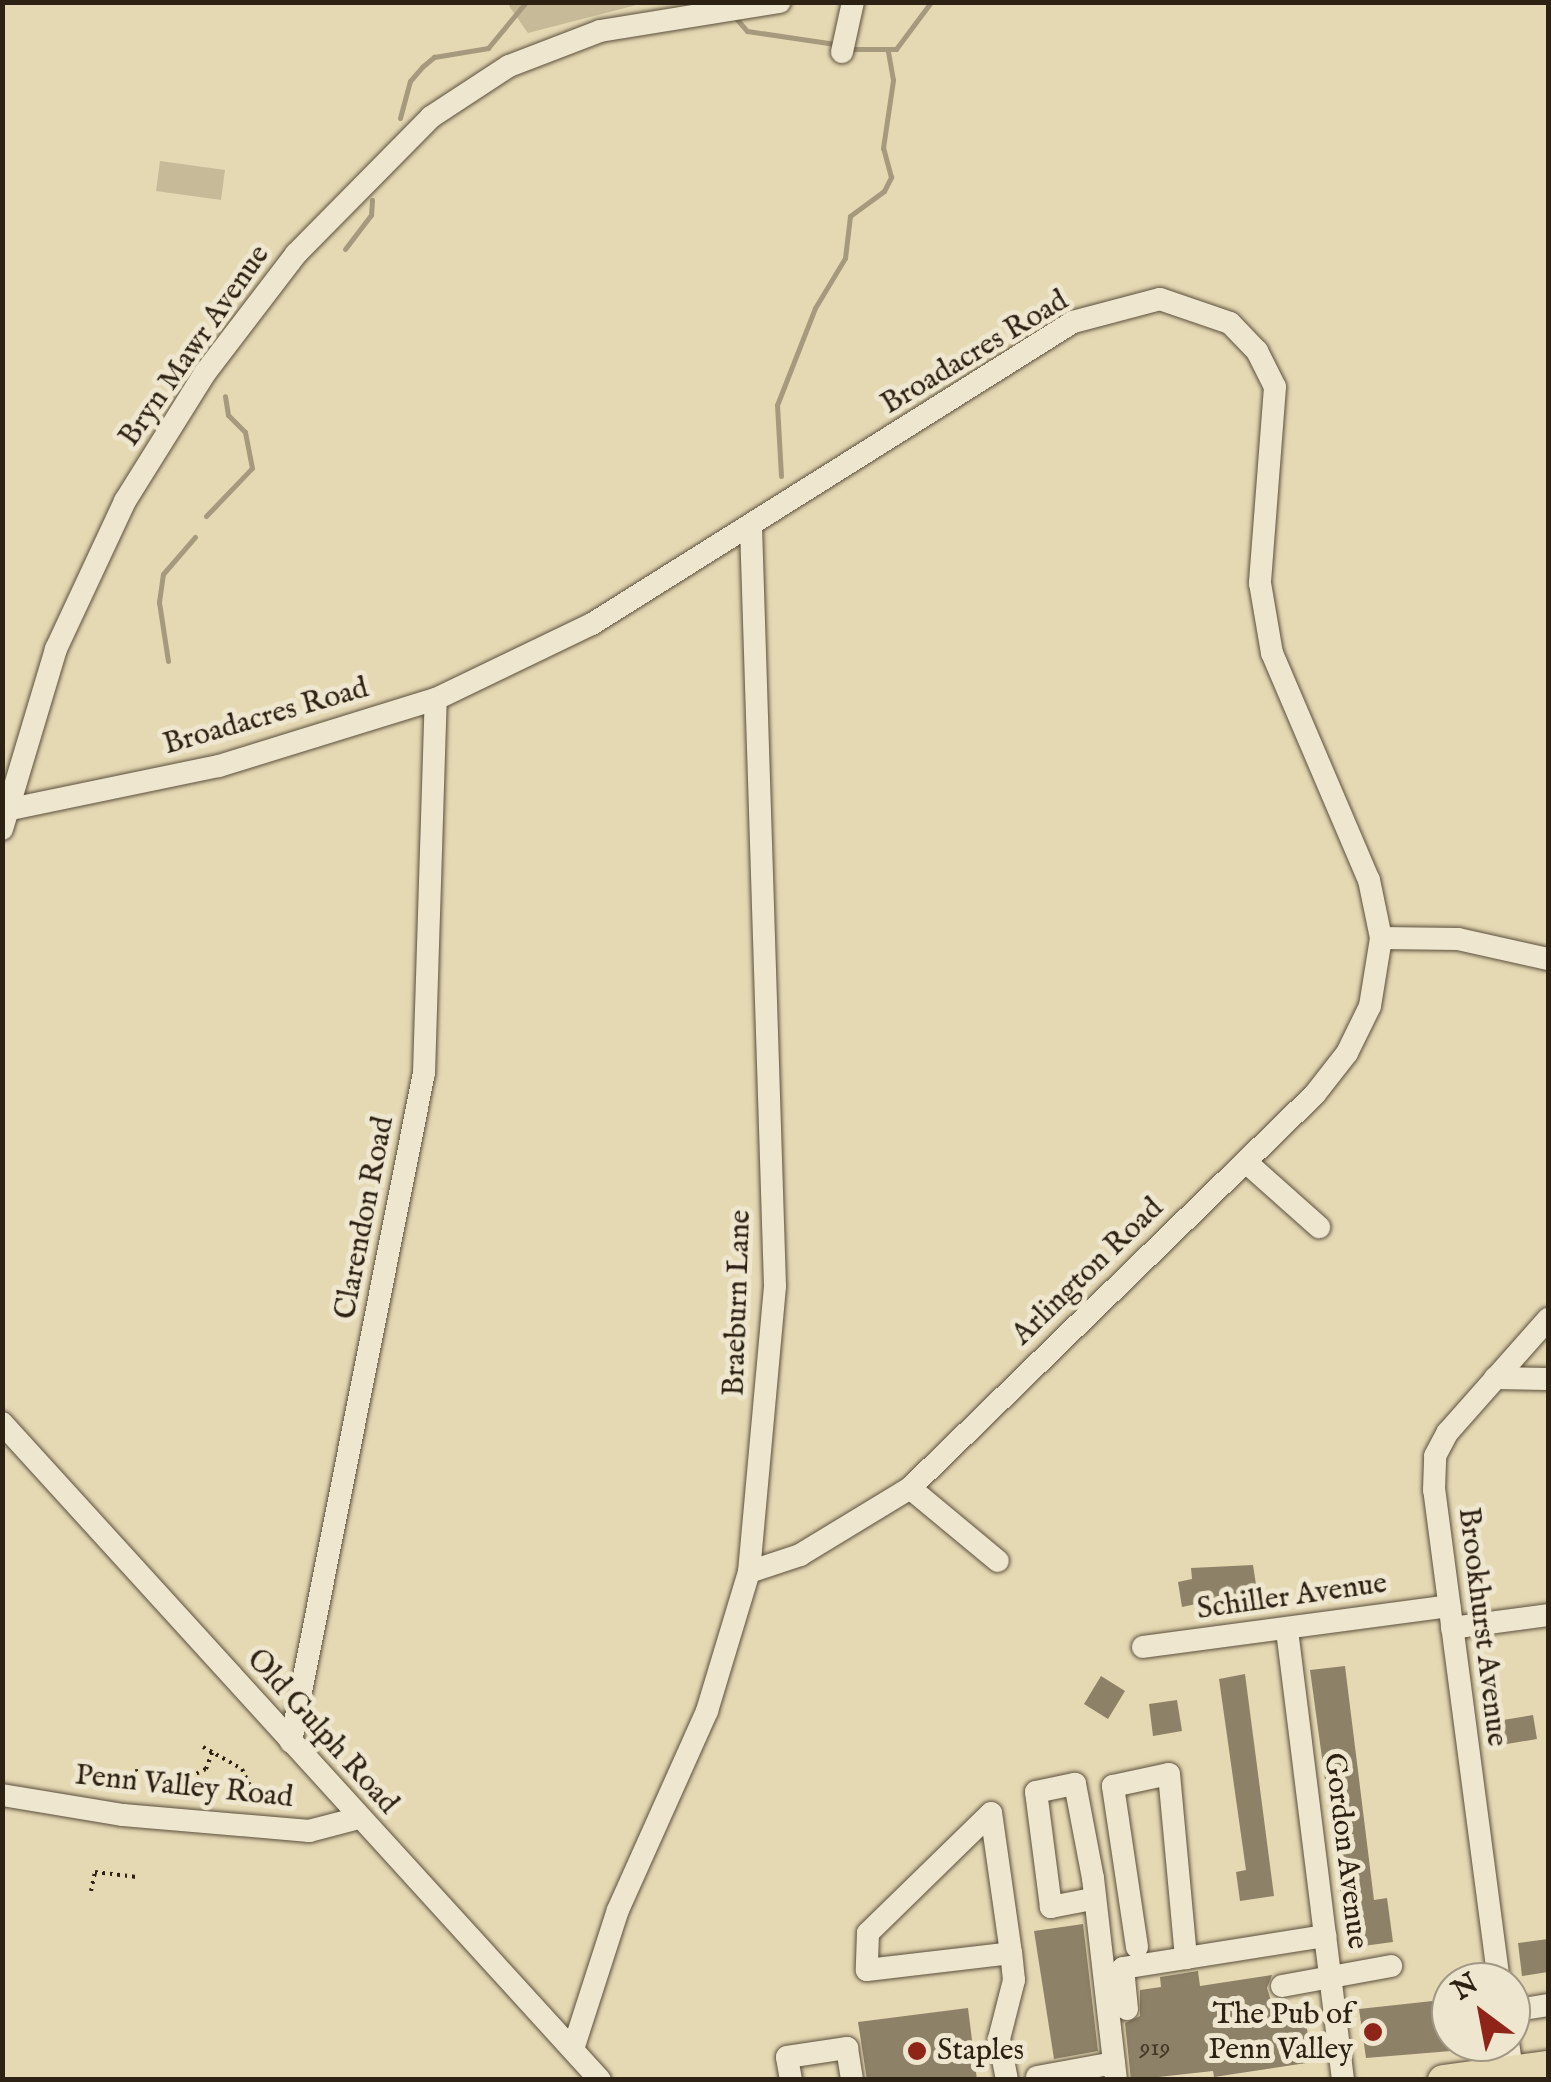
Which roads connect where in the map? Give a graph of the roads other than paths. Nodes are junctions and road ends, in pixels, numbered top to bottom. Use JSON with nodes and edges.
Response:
{"nodes":[{"id":1,"x":780,"y":2,"type":"edge"},
{"id":2,"x":853,"y":2,"type":"edge"},
{"id":3,"x":844,"y":48,"type":"dead end"},
{"id":4,"x":751,"y":526,"type":"junction"},
{"id":5,"x":436,"y":698,"type":"junction"},
{"id":6,"x":4,"y":820,"type":"edge"},
{"id":7,"x":1381,"y":938,"type":"junction"},
{"id":8,"x":1548,"y":959,"type":"edge"},
{"id":9,"x":1246,"y":1162,"type":"junction"},
{"id":10,"x":1319,"y":1227,"type":"dead end"},
{"id":11,"x":1548,"y":1319,"type":"edge"},
{"id":12,"x":1495,"y":1378,"type":"junction"},
{"id":13,"x":1548,"y":1379,"type":"edge"},
{"id":14,"x":2,"y":1423,"type":"edge"},
{"id":15,"x":910,"y":1488,"type":"junction"},
{"id":16,"x":998,"y":1561,"type":"dead end"},
{"id":17,"x":748,"y":1572,"type":"junction"},
{"id":18,"x":1548,"y":1615,"type":"edge"},
{"id":19,"x":1450,"y":1617,"type":"junction"},
{"id":20,"x":1287,"y":1630,"type":"junction"},
{"id":21,"x":1142,"y":1647,"type":"dead end"},
{"id":22,"x":290,"y":1742,"type":"junction"},
{"id":23,"x":2,"y":1794,"type":"edge"},
{"id":24,"x":359,"y":1818,"type":"junction"},
{"id":25,"x":1092,"y":1899,"type":"junction"},
{"id":26,"x":1325,"y":1936,"type":"junction"},
{"id":27,"x":1137,"y":1947,"type":"dead end"},
{"id":28,"x":1011,"y":1953,"type":"junction"},
{"id":29,"x":1186,"y":1958,"type":"junction"},
{"id":30,"x":1497,"y":1962,"type":"edge"},
{"id":31,"x":1391,"y":1966,"type":"dead end"},
{"id":32,"x":1330,"y":1976,"type":"junction"},
{"id":33,"x":1282,"y":1986,"type":"dead end"},
{"id":34,"x":1127,"y":2009,"type":"dead end"},
{"id":35,"x":573,"y":2049,"type":"junction"},
{"id":36,"x":1493,"y":2062,"type":"edge"},
{"id":37,"x":1115,"y":2072,"type":"edge"},
{"id":38,"x":1037,"y":2077,"type":"edge"},
{"id":39,"x":600,"y":2080,"type":"edge"},
{"id":40,"x":790,"y":2080,"type":"edge"},
{"id":41,"x":852,"y":2080,"type":"edge"},
{"id":42,"x":1007,"y":2080,"type":"edge"},
{"id":43,"x":1343,"y":2080,"type":"edge"},
{"id":44,"x":1443,"y":2080,"type":"edge"}],
"edges":[{"from":1,"to":6,"type":"street","name":"Bryn Mawr Avenue"},
{"from":2,"to":3,"type":"street"},
{"from":4,"to":5,"type":"street","name":"Broadacres Road"},
{"from":4,"to":7,"type":"street","name":"Broadacres Road"},
{"from":4,"to":17,"type":"street","name":"Braeburn Lane"},
{"from":5,"to":6,"type":"street","name":"Broadacres Road"},
{"from":5,"to":22,"type":"street","name":"Clarendon Road"},
{"from":7,"to":8,"type":"street"},
{"from":7,"to":9,"type":"street","name":"Arlington Road"},
{"from":9,"to":10,"type":"street"},
{"from":9,"to":15,"type":"street","name":"Arlington Road"},
{"from":11,"to":12,"type":"street","name":"Brookhurst Avenue"},
{"from":12,"to":13,"type":"street"},
{"from":12,"to":19,"type":"street","name":"Brookhurst Avenue"},
{"from":14,"to":22,"type":"street","name":"Old Gulph Road"},
{"from":15,"to":16,"type":"street"},
{"from":15,"to":17,"type":"street","name":"Arlington Road"},
{"from":17,"to":35,"type":"street","name":"Braeburn Lane"},
{"from":18,"to":19,"type":"street","name":"Schiller Avenue"},
{"from":19,"to":20,"type":"street","name":"Schiller Avenue"},
{"from":19,"to":30,"type":"street","name":"Brookhurst Avenue"},
{"from":20,"to":21,"type":"street","name":"Schiller Avenue"},
{"from":20,"to":26,"type":"street","name":"Gordon Avenue"},
{"from":22,"to":24,"type":"street","name":"Old Gulph Road"},
{"from":23,"to":24,"type":"street","name":"Penn Valley Road"},
{"from":24,"to":35,"type":"street","name":"Old Gulph Road"},
{"from":25,"to":25,"type":"street"},
{"from":25,"to":37,"type":"street"},
{"from":26,"to":29,"type":"street"},
{"from":26,"to":32,"type":"street","name":"Gordon Avenue"},
{"from":27,"to":29,"type":"street"},
{"from":28,"to":28,"type":"street"},
{"from":28,"to":42,"type":"street"},
{"from":29,"to":34,"type":"street"},
{"from":31,"to":32,"type":"street"},
{"from":32,"to":33,"type":"street"},
{"from":32,"to":43,"type":"street","name":"Gordon Avenue"},
{"from":35,"to":39,"type":"street","name":"Old Gulph Road"},
{"from":36,"to":44,"type":"main road"},
{"from":37,"to":38,"type":"street"},
{"from":40,"to":41,"type":"street"}]}
